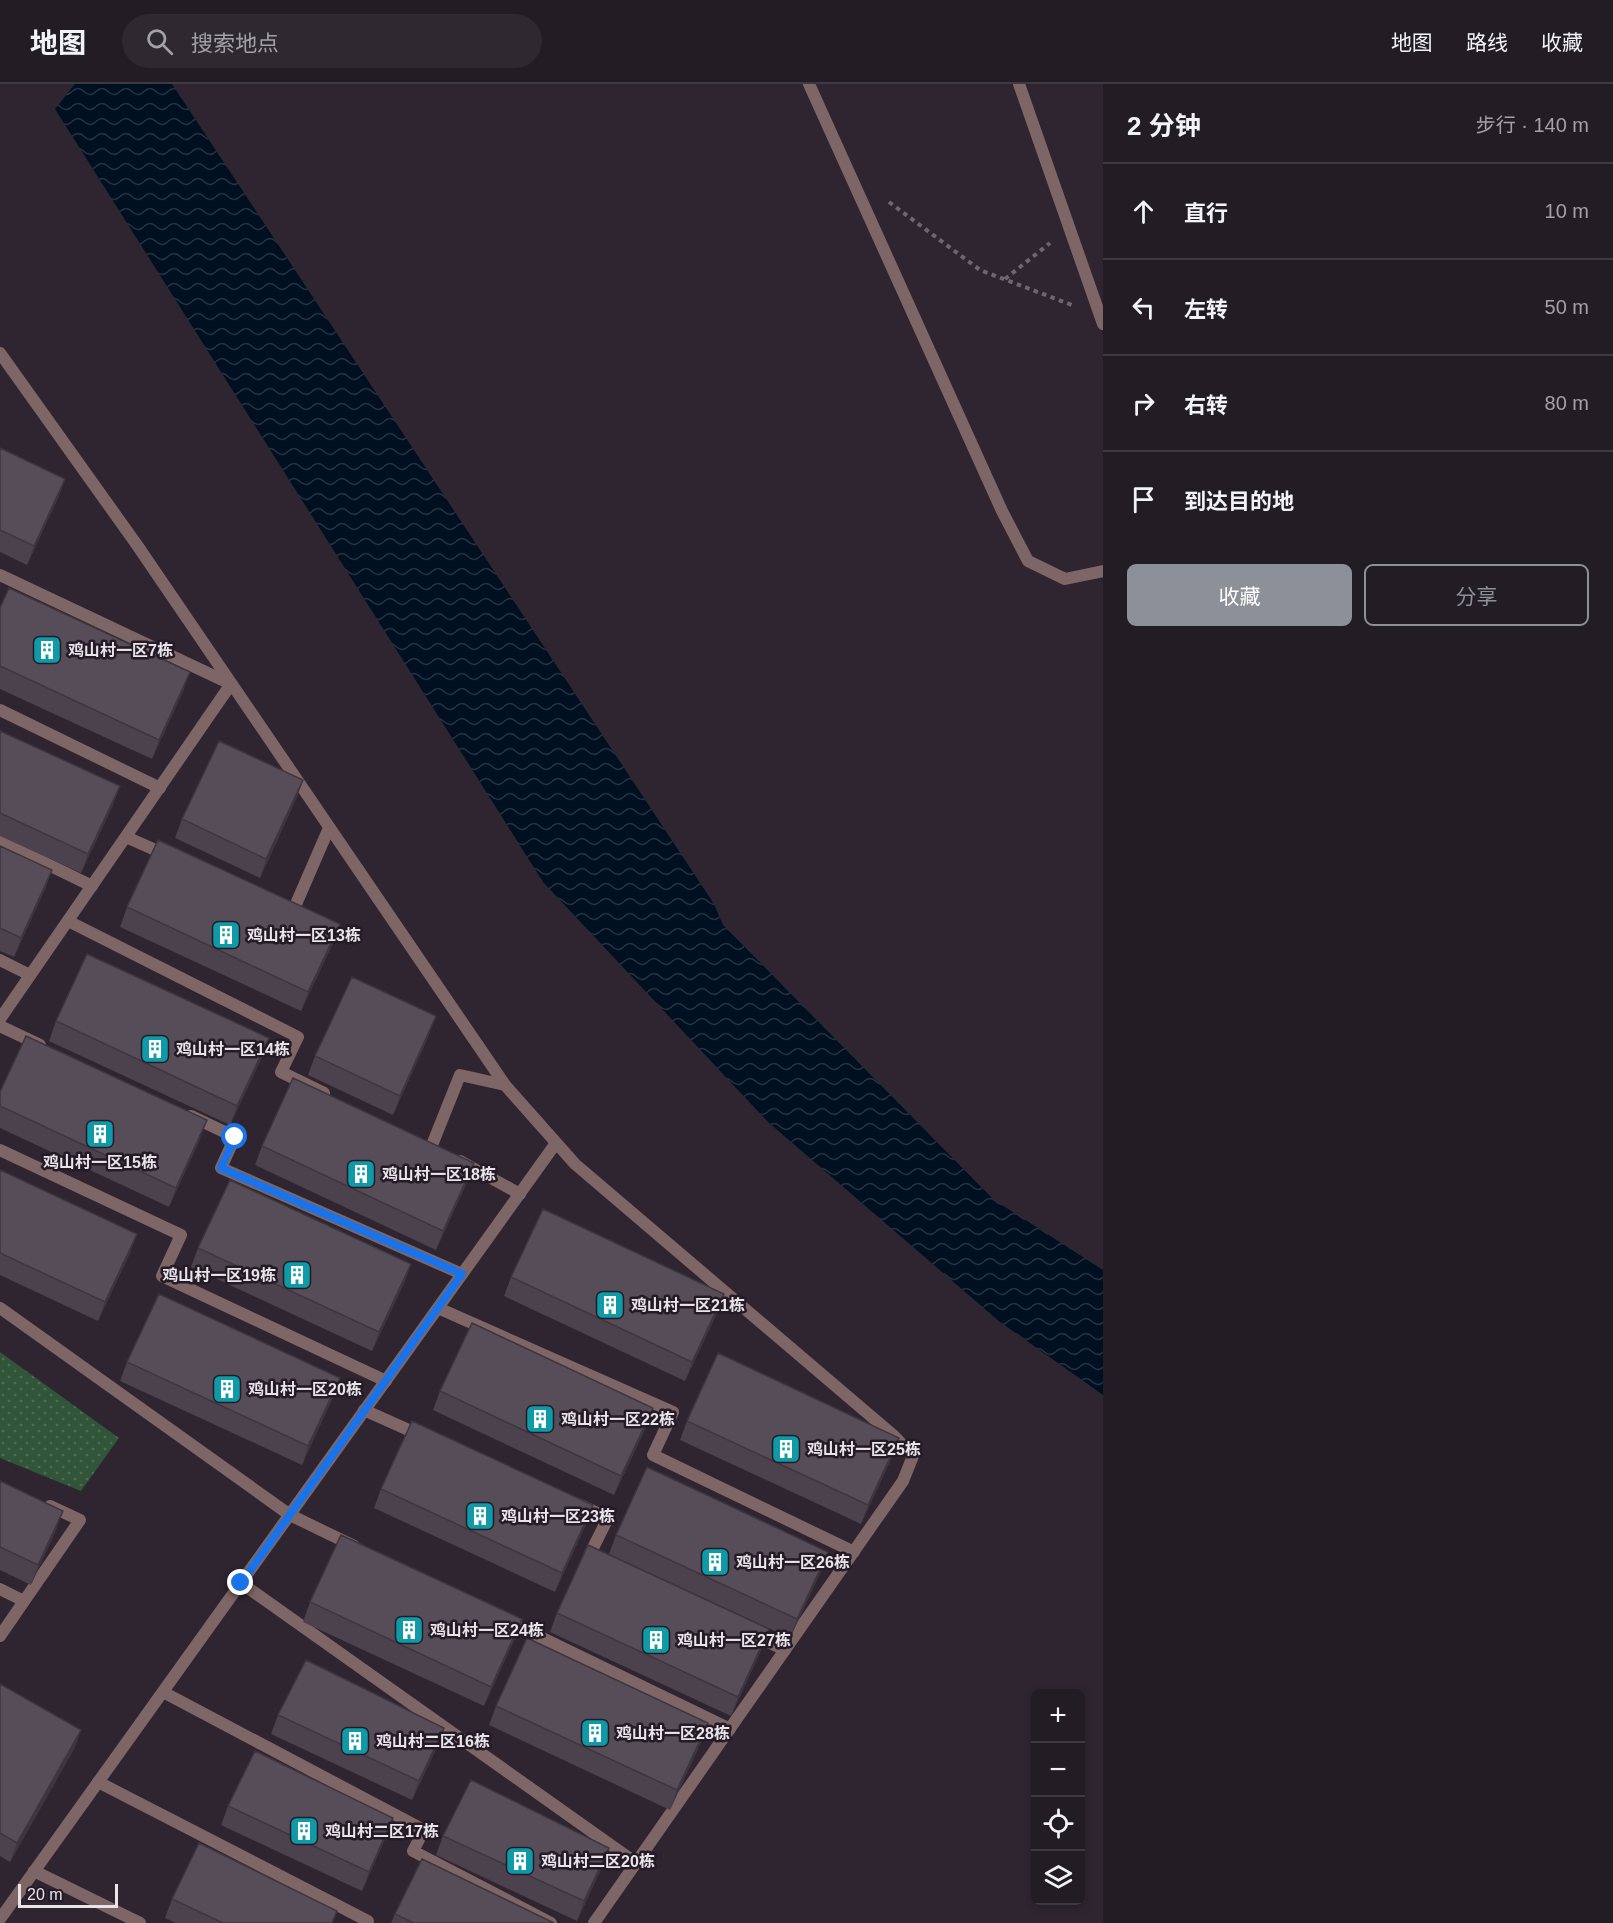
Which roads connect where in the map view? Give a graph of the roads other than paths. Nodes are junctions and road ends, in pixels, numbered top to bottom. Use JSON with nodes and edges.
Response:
{"nodes":[{"id":1,"x":809,"y":84,"type":"edge"},
{"id":2,"x":1019,"y":84,"type":"edge"},
{"id":3,"x":1102,"y":320,"type":"edge"},
{"id":4,"x":0,"y":353,"type":"edge"},
{"id":5,"x":1103,"y":571,"type":"edge"},
{"id":6,"x":0,"y":575,"type":"edge"},
{"id":7,"x":231,"y":684,"type":"junction"},
{"id":8,"x":0,"y":710,"type":"edge"},
{"id":9,"x":160,"y":788,"type":"junction"},
{"id":10,"x":329,"y":828,"type":"junction"},
{"id":11,"x":126,"y":837,"type":"junction"},
{"id":12,"x":0,"y":841,"type":"edge"},
{"id":13,"x":178,"y":860,"type":"edge"},
{"id":14,"x":92,"y":886,"type":"junction"},
{"id":15,"x":272,"y":902,"type":"edge"},
{"id":16,"x":68,"y":921,"type":"junction"},
{"id":17,"x":0,"y":960,"type":"edge"},
{"id":18,"x":30,"y":975,"type":"junction"},
{"id":19,"x":0,"y":1019,"type":"edge"},
{"id":20,"x":0,"y":1026,"type":"edge"},
{"id":21,"x":53,"y":1052,"type":"edge"},
{"id":22,"x":505,"y":1085,"type":"junction"},
{"id":23,"x":335,"y":1098,"type":"edge"},
{"id":24,"x":181,"y":1112,"type":"edge"},
{"id":25,"x":556,"y":1143,"type":"junction"},
{"id":26,"x":0,"y":1150,"type":"edge"},
{"id":27,"x":520,"y":1194,"type":"junction"},
{"id":28,"x":462,"y":1274,"type":"junction"},
{"id":29,"x":0,"y":1308,"type":"edge"},
{"id":30,"x":438,"y":1308,"type":"junction"},
{"id":31,"x":386,"y":1381,"type":"junction"},
{"id":32,"x":364,"y":1410,"type":"junction"},
{"id":33,"x":439,"y":1443,"type":"edge"},
{"id":34,"x":566,"y":1499,"type":"edge"},
{"id":35,"x":40,"y":1501,"type":"edge"},
{"id":36,"x":290,"y":1515,"type":"junction"},
{"id":37,"x":365,"y":1552,"type":"edge"},
{"id":38,"x":854,"y":1552,"type":"junction"},
{"id":39,"x":610,"y":1566,"type":"edge"},
{"id":40,"x":241,"y":1583,"type":"junction"},
{"id":41,"x":0,"y":1590,"type":"edge"},
{"id":42,"x":24,"y":1601,"type":"junction"},
{"id":43,"x":494,"y":1614,"type":"edge"},
{"id":44,"x":744,"y":1631,"type":"edge"},
{"id":45,"x":0,"y":1636,"type":"edge"},
{"id":46,"x":785,"y":1650,"type":"junction"},
{"id":47,"x":163,"y":1692,"type":"junction"},
{"id":48,"x":730,"y":1729,"type":"junction"},
{"id":49,"x":98,"y":1782,"type":"junction"},
{"id":50,"x":636,"y":1863,"type":"junction"},
{"id":51,"x":34,"y":1871,"type":"junction"},
{"id":52,"x":4,"y":1904,"type":"edge"},
{"id":53,"x":0,"y":1919,"type":"edge"},
{"id":54,"x":140,"y":1923,"type":"edge"},
{"id":55,"x":367,"y":1923,"type":"edge"},
{"id":56,"x":551,"y":1923,"type":"edge"},
{"id":57,"x":594,"y":1923,"type":"edge"}],
"edges":[{"from":1,"to":5,"type":"street"},
{"from":2,"to":3,"type":"street"},
{"from":4,"to":7,"type":"street"},
{"from":6,"to":7,"type":"street"},
{"from":7,"to":9,"type":"street"},
{"from":7,"to":10,"type":"street"},
{"from":8,"to":9,"type":"street"},
{"from":9,"to":11,"type":"street"},
{"from":10,"to":15,"type":"street"},
{"from":10,"to":22,"type":"street"},
{"from":11,"to":13,"type":"street"},
{"from":11,"to":14,"type":"street"},
{"from":12,"to":14,"type":"street"},
{"from":14,"to":16,"type":"street"},
{"from":16,"to":18,"type":"street"},
{"from":16,"to":23,"type":"street"},
{"from":17,"to":18,"type":"street"},
{"from":18,"to":19,"type":"street"},
{"from":20,"to":21,"type":"street"},
{"from":22,"to":25,"type":"street"},
{"from":22,"to":27,"type":"street"},
{"from":24,"to":28,"type":"street"},
{"from":25,"to":27,"type":"street"},
{"from":25,"to":38,"type":"street"},
{"from":26,"to":31,"type":"street"},
{"from":27,"to":28,"type":"street"},
{"from":28,"to":30,"type":"street"},
{"from":29,"to":36,"type":"street"},
{"from":30,"to":31,"type":"street"},
{"from":30,"to":38,"type":"street"},
{"from":31,"to":32,"type":"street"},
{"from":32,"to":33,"type":"street"},
{"from":32,"to":36,"type":"street"},
{"from":34,"to":39,"type":"street"},
{"from":35,"to":42,"type":"street"},
{"from":36,"to":37,"type":"street"},
{"from":36,"to":40,"type":"street"},
{"from":38,"to":46,"type":"street"},
{"from":40,"to":47,"type":"street"},
{"from":40,"to":50,"type":"street"},
{"from":41,"to":42,"type":"street"},
{"from":42,"to":45,"type":"street"},
{"from":43,"to":48,"type":"street"},
{"from":44,"to":46,"type":"street"},
{"from":46,"to":48,"type":"street"},
{"from":47,"to":49,"type":"street"},
{"from":47,"to":56,"type":"street"},
{"from":48,"to":50,"type":"street"},
{"from":49,"to":51,"type":"street"},
{"from":49,"to":55,"type":"street"},
{"from":50,"to":57,"type":"street"},
{"from":51,"to":52,"type":"street"},
{"from":51,"to":54,"type":"street"},
{"from":52,"to":53,"type":"street"}]}
